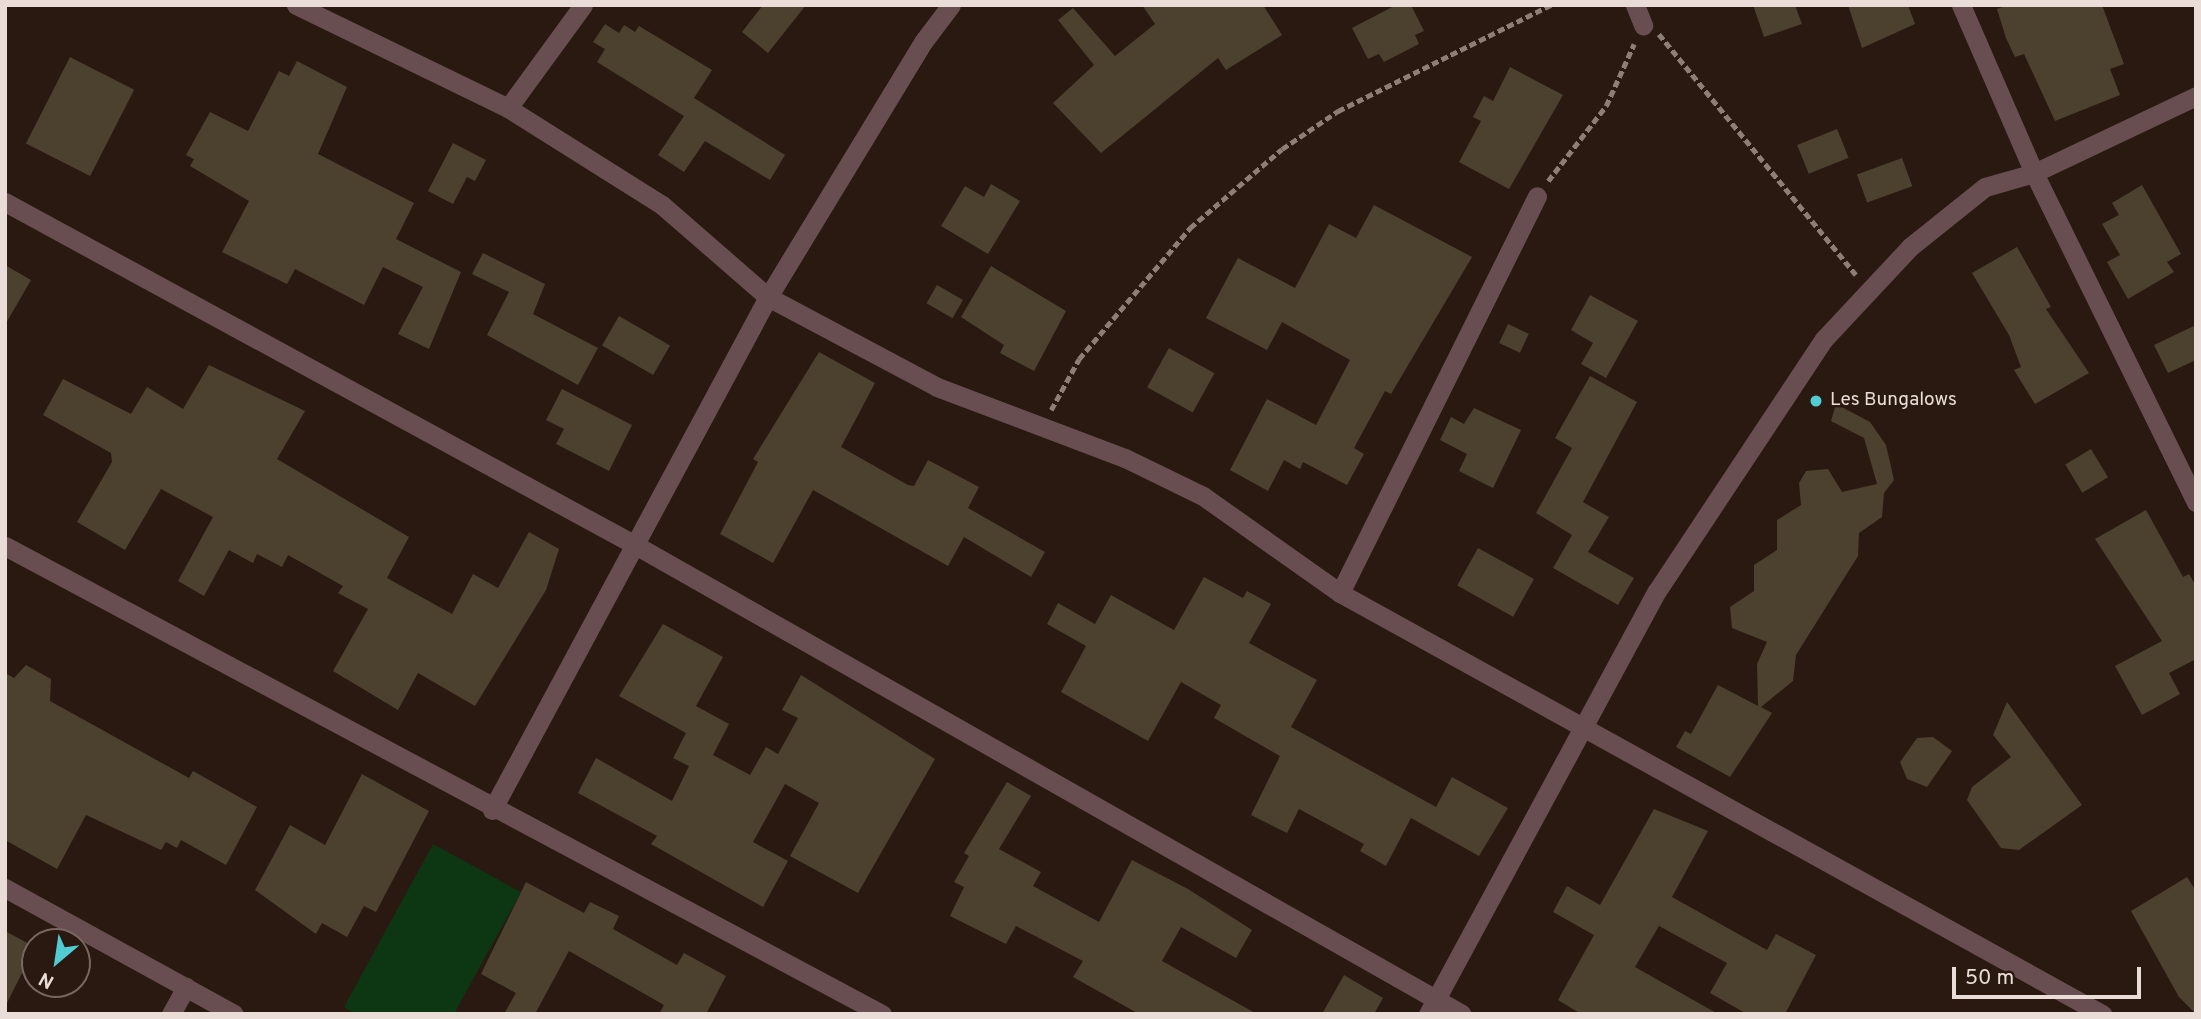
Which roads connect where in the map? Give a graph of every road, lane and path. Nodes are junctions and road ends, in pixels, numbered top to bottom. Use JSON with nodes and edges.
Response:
{"nodes":[{"id":1,"x":296,"y":5,"type":"edge"},
{"id":2,"x":583,"y":5,"type":"edge"},
{"id":3,"x":951,"y":5,"type":"edge"},
{"id":4,"x":1551,"y":5,"type":"edge"},
{"id":5,"x":1635,"y":5,"type":"edge"},
{"id":6,"x":1961,"y":5,"type":"edge"},
{"id":7,"x":1643,"y":24,"type":"junction"},
{"id":8,"x":2196,"y":96,"type":"edge"},
{"id":9,"x":508,"y":108,"type":"junction"},
{"id":10,"x":2034,"y":173,"type":"junction"},
{"id":11,"x":1536,"y":196,"type":"joint"},
{"id":12,"x":5,"y":202,"type":"edge"},
{"id":13,"x":1873,"y":290,"type":"junction"},
{"id":14,"x":768,"y":298,"type":"junction"},
{"id":15,"x":1040,"y":429,"type":"junction"},
{"id":16,"x":2196,"y":502,"type":"edge"},
{"id":17,"x":5,"y":546,"type":"edge"},
{"id":18,"x":637,"y":546,"type":"junction"},
{"id":19,"x":1340,"y":593,"type":"junction"},
{"id":20,"x":1578,"y":727,"type":"junction"},
{"id":21,"x":492,"y":810,"type":"junction"},
{"id":22,"x":5,"y":888,"type":"edge"},
{"id":23,"x":186,"y":987,"type":"junction"},
{"id":24,"x":1432,"y":1006,"type":"edge"},
{"id":25,"x":171,"y":1014,"type":"edge"},
{"id":26,"x":234,"y":1014,"type":"edge"},
{"id":27,"x":882,"y":1014,"type":"edge"},
{"id":28,"x":1462,"y":1014,"type":"edge"},
{"id":29,"x":2102,"y":1014,"type":"edge"}],
"edges":[{"from":1,"to":9,"type":"street"},
{"from":2,"to":9,"type":"street"},
{"from":3,"to":14,"type":"street"},
{"from":4,"to":15,"type":"path"},
{"from":5,"to":7,"type":"street"},
{"from":6,"to":10,"type":"street"},
{"from":7,"to":11,"type":"path"},
{"from":7,"to":13,"type":"path"},
{"from":8,"to":10,"type":"street"},
{"from":9,"to":14,"type":"street"},
{"from":10,"to":13,"type":"street"},
{"from":10,"to":16,"type":"street"},
{"from":11,"to":19,"type":"street"},
{"from":12,"to":18,"type":"street"},
{"from":13,"to":20,"type":"street"},
{"from":14,"to":15,"type":"street"},
{"from":14,"to":18,"type":"street"},
{"from":15,"to":19,"type":"street"},
{"from":17,"to":21,"type":"street"},
{"from":18,"to":21,"type":"street"},
{"from":18,"to":24,"type":"street"},
{"from":19,"to":20,"type":"street"},
{"from":20,"to":24,"type":"street"},
{"from":20,"to":29,"type":"street"},
{"from":21,"to":27,"type":"street"},
{"from":22,"to":23,"type":"street"},
{"from":23,"to":25,"type":"street"},
{"from":23,"to":26,"type":"street"},
{"from":24,"to":28,"type":"street"}]}
